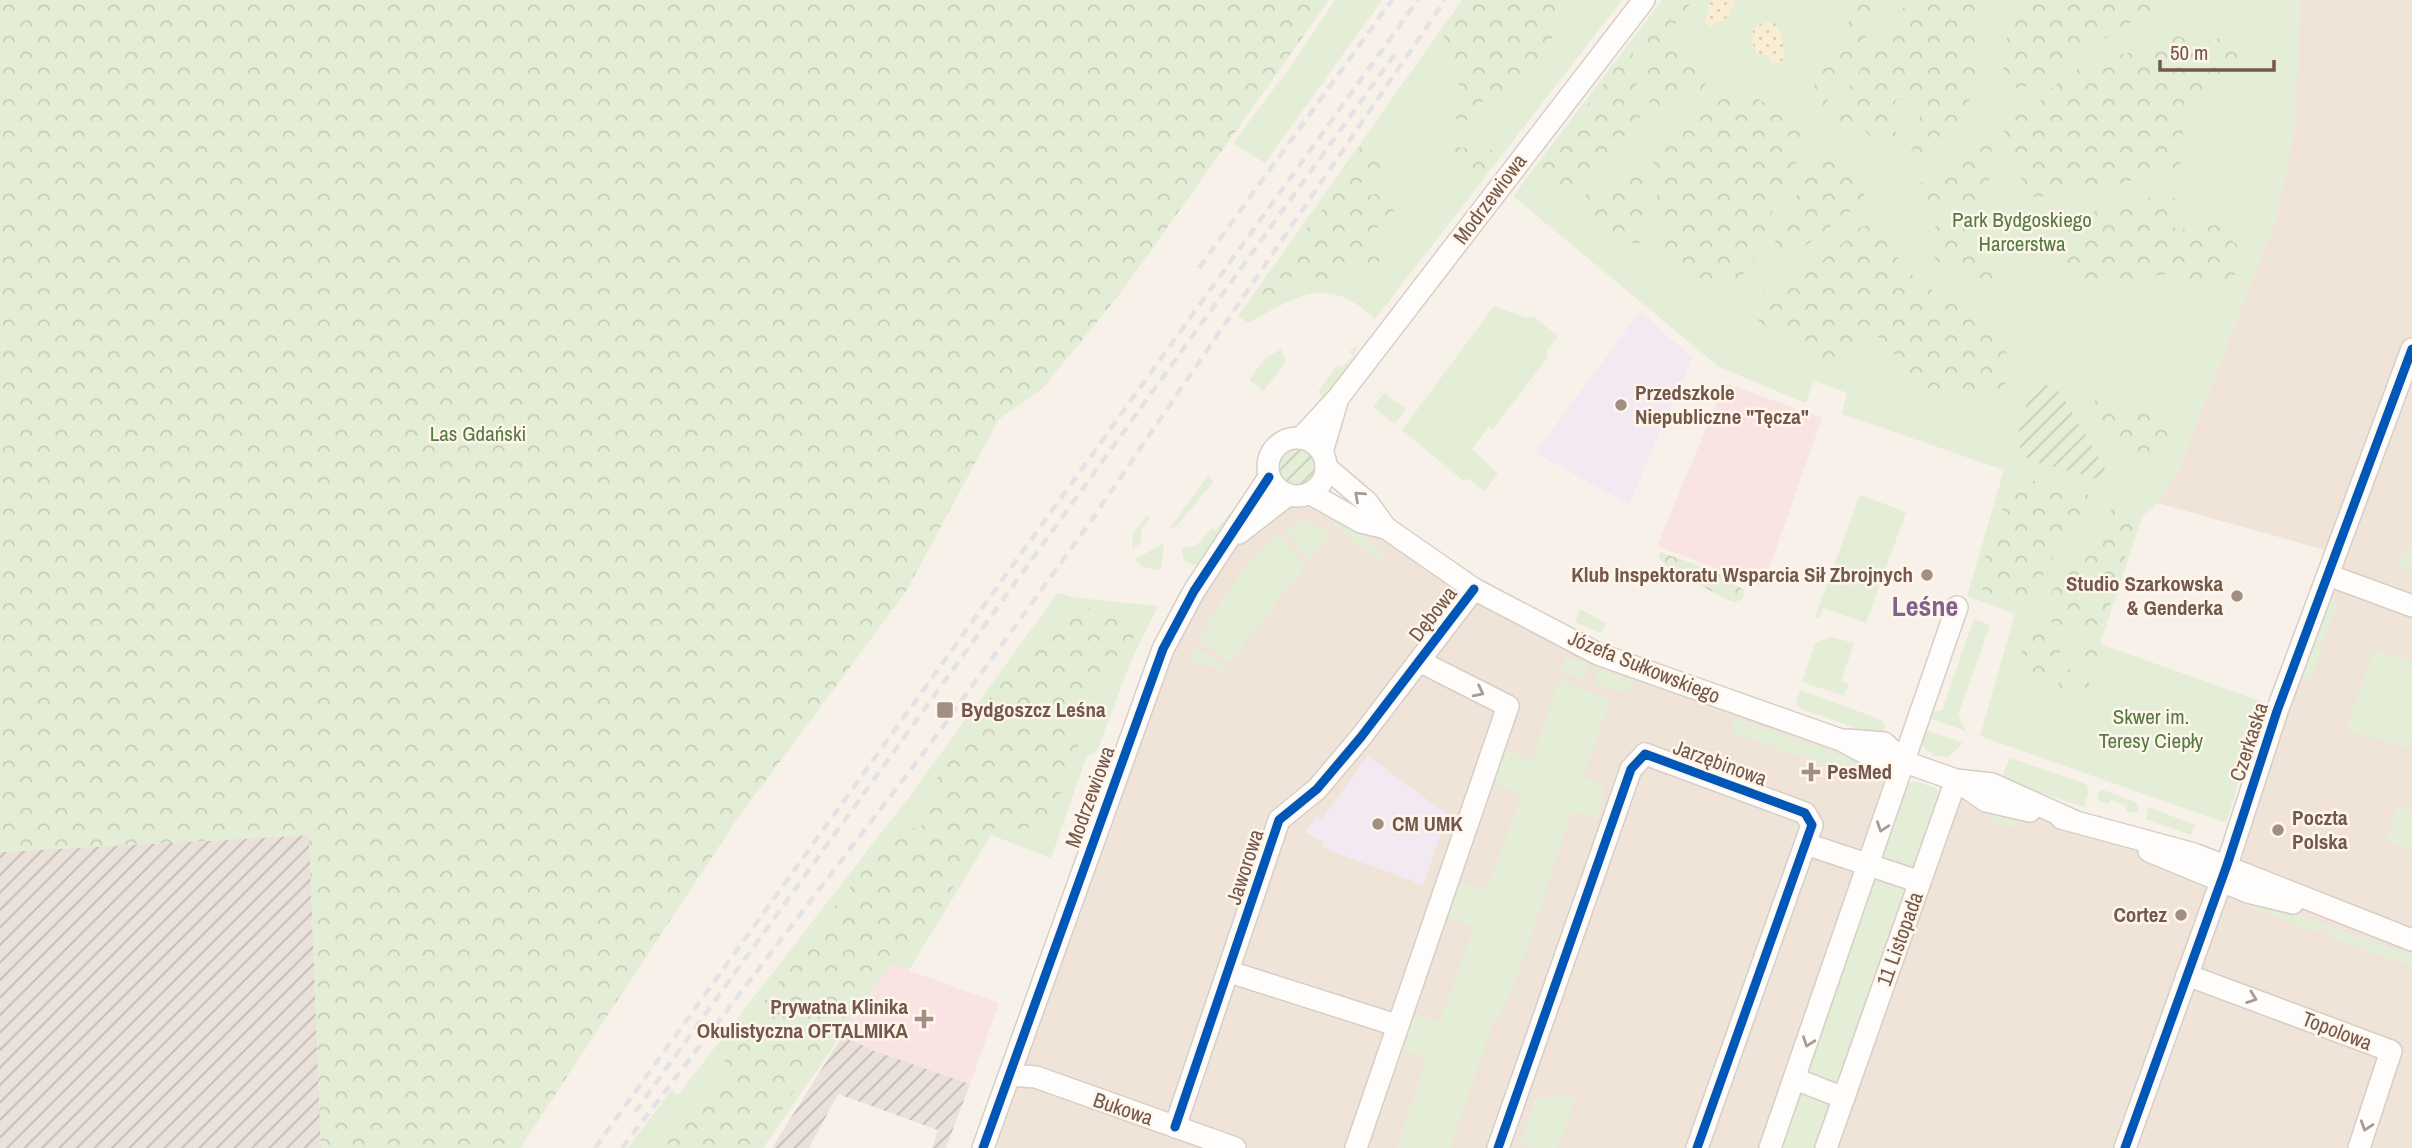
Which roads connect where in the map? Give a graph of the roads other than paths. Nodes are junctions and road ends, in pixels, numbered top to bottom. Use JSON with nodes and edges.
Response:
{"nodes":[{"id":1,"x":1644,"y":0,"type":"edge"},
{"id":2,"x":2412,"y":349,"type":"edge"},
{"id":3,"x":1338,"y":398,"type":"junction"},
{"id":4,"x":1301,"y":438,"type":"junction"},
{"id":5,"x":1325,"y":460,"type":"junction"},
{"id":6,"x":1269,"y":477,"type":"junction"},
{"id":7,"x":1311,"y":494,"type":"junction"},
{"id":8,"x":1288,"y":495,"type":"junction"},
{"id":9,"x":1386,"y":528,"type":"junction"},
{"id":10,"x":1226,"y":544,"type":"junction"},
{"id":11,"x":2328,"y":575,"type":"junction"},
{"id":12,"x":1474,"y":589,"type":"junction"},
{"id":13,"x":2412,"y":606,"type":"edge"},
{"id":14,"x":1957,"y":607,"type":"dead end"},
{"id":15,"x":1419,"y":661,"type":"junction"},
{"id":16,"x":1905,"y":762,"type":"junction"},
{"id":17,"x":1956,"y":780,"type":"junction"},
{"id":18,"x":1806,"y":844,"type":"junction"},
{"id":19,"x":1869,"y":866,"type":"junction"},
{"id":20,"x":2224,"y":874,"type":"junction"},
{"id":21,"x":1920,"y":882,"type":"junction"},
{"id":22,"x":2412,"y":940,"type":"edge"},
{"id":23,"x":1230,"y":972,"type":"junction"},
{"id":24,"x":2187,"y":975,"type":"junction"},
{"id":25,"x":1396,"y":1025,"type":"junction"},
{"id":26,"x":1010,"y":1075,"type":"junction"},
{"id":27,"x":1795,"y":1079,"type":"junction"},
{"id":28,"x":1844,"y":1098,"type":"junction"},
{"id":29,"x":1175,"y":1127,"type":"junction"},
{"id":30,"x":983,"y":1148,"type":"edge"},
{"id":31,"x":1235,"y":1148,"type":"edge"},
{"id":32,"x":1356,"y":1148,"type":"edge"},
{"id":33,"x":1498,"y":1148,"type":"edge"},
{"id":34,"x":1697,"y":1148,"type":"edge"},
{"id":35,"x":1770,"y":1148,"type":"edge"},
{"id":36,"x":1826,"y":1148,"type":"edge"},
{"id":37,"x":2125,"y":1148,"type":"edge"},
{"id":38,"x":2359,"y":1148,"type":"edge"}],
"edges":[{"from":1,"to":3,"type":"street","name":"Modrzewiowa"},
{"from":2,"to":11,"type":"street","name":"Czerkaska"},
{"from":3,"to":4,"type":"street","name":"Modrzewiowa"},
{"from":3,"to":5,"type":"street","name":"Modrzewiowa"},
{"from":4,"to":5,"type":"street"},
{"from":4,"to":6,"type":"street"},
{"from":5,"to":7,"type":"street"},
{"from":9,"to":5,"type":"street","name":"Józefa Sułkowskiego","one_way":true},
{"from":6,"to":8,"type":"street"},
{"from":6,"to":10,"type":"street","name":"Modrzewiowa"},
{"from":7,"to":8,"type":"street"},
{"from":7,"to":9,"type":"street","name":"Józefa Sułkowskiego"},
{"from":8,"to":10,"type":"street","name":"Modrzewiowa"},
{"from":9,"to":12,"type":"street","name":"Józefa Sułkowskiego"},
{"from":10,"to":26,"type":"street","name":"Modrzewiowa"},
{"from":11,"to":13,"type":"street"},
{"from":11,"to":20,"type":"street","name":"Czerkaska"},
{"from":12,"to":15,"type":"street","name":"Dębowa"},
{"from":12,"to":16,"type":"street","name":"Józefa Sułkowskiego"},
{"from":14,"to":16,"type":"street"},
{"from":15,"to":23,"type":"street","name":"Jaworowa"},
{"from":15,"to":25,"type":"street","name":"Dębowa","one_way":true},
{"from":16,"to":17,"type":"street","name":"Józefa Sułkowskiego"},
{"from":16,"to":19,"type":"street","one_way":true},
{"from":17,"to":20,"type":"street","name":"Józefa Sułkowskiego"},
{"from":17,"to":21,"type":"street","name":"11 Listopada"},
{"from":18,"to":19,"type":"street"},
{"from":18,"to":33,"type":"street","name":"Jarzębinowa"},
{"from":18,"to":34,"type":"street","name":"Jarzębinowa"},
{"from":19,"to":21,"type":"street"},
{"from":19,"to":27,"type":"street","one_way":true},
{"from":20,"to":22,"type":"street","name":"Józefa Sułkowskiego"},
{"from":20,"to":24,"type":"street","name":"Czerkaska"},
{"from":21,"to":28,"type":"street","name":"11 Listopada"},
{"from":23,"to":25,"type":"street"},
{"from":23,"to":29,"type":"street","name":"Jaworowa"},
{"from":24,"to":37,"type":"street","name":"Czerkaska"},
{"from":24,"to":38,"type":"street","name":"Topolowa","one_way":true},
{"from":25,"to":32,"type":"street","name":"Dębowa"},
{"from":26,"to":29,"type":"street","name":"Bukowa"},
{"from":26,"to":30,"type":"street","name":"Modrzewiowa"},
{"from":27,"to":28,"type":"street"},
{"from":27,"to":35,"type":"street"},
{"from":28,"to":36,"type":"street","name":"11 Listopada"},
{"from":29,"to":31,"type":"street","name":"Bukowa"}]}
